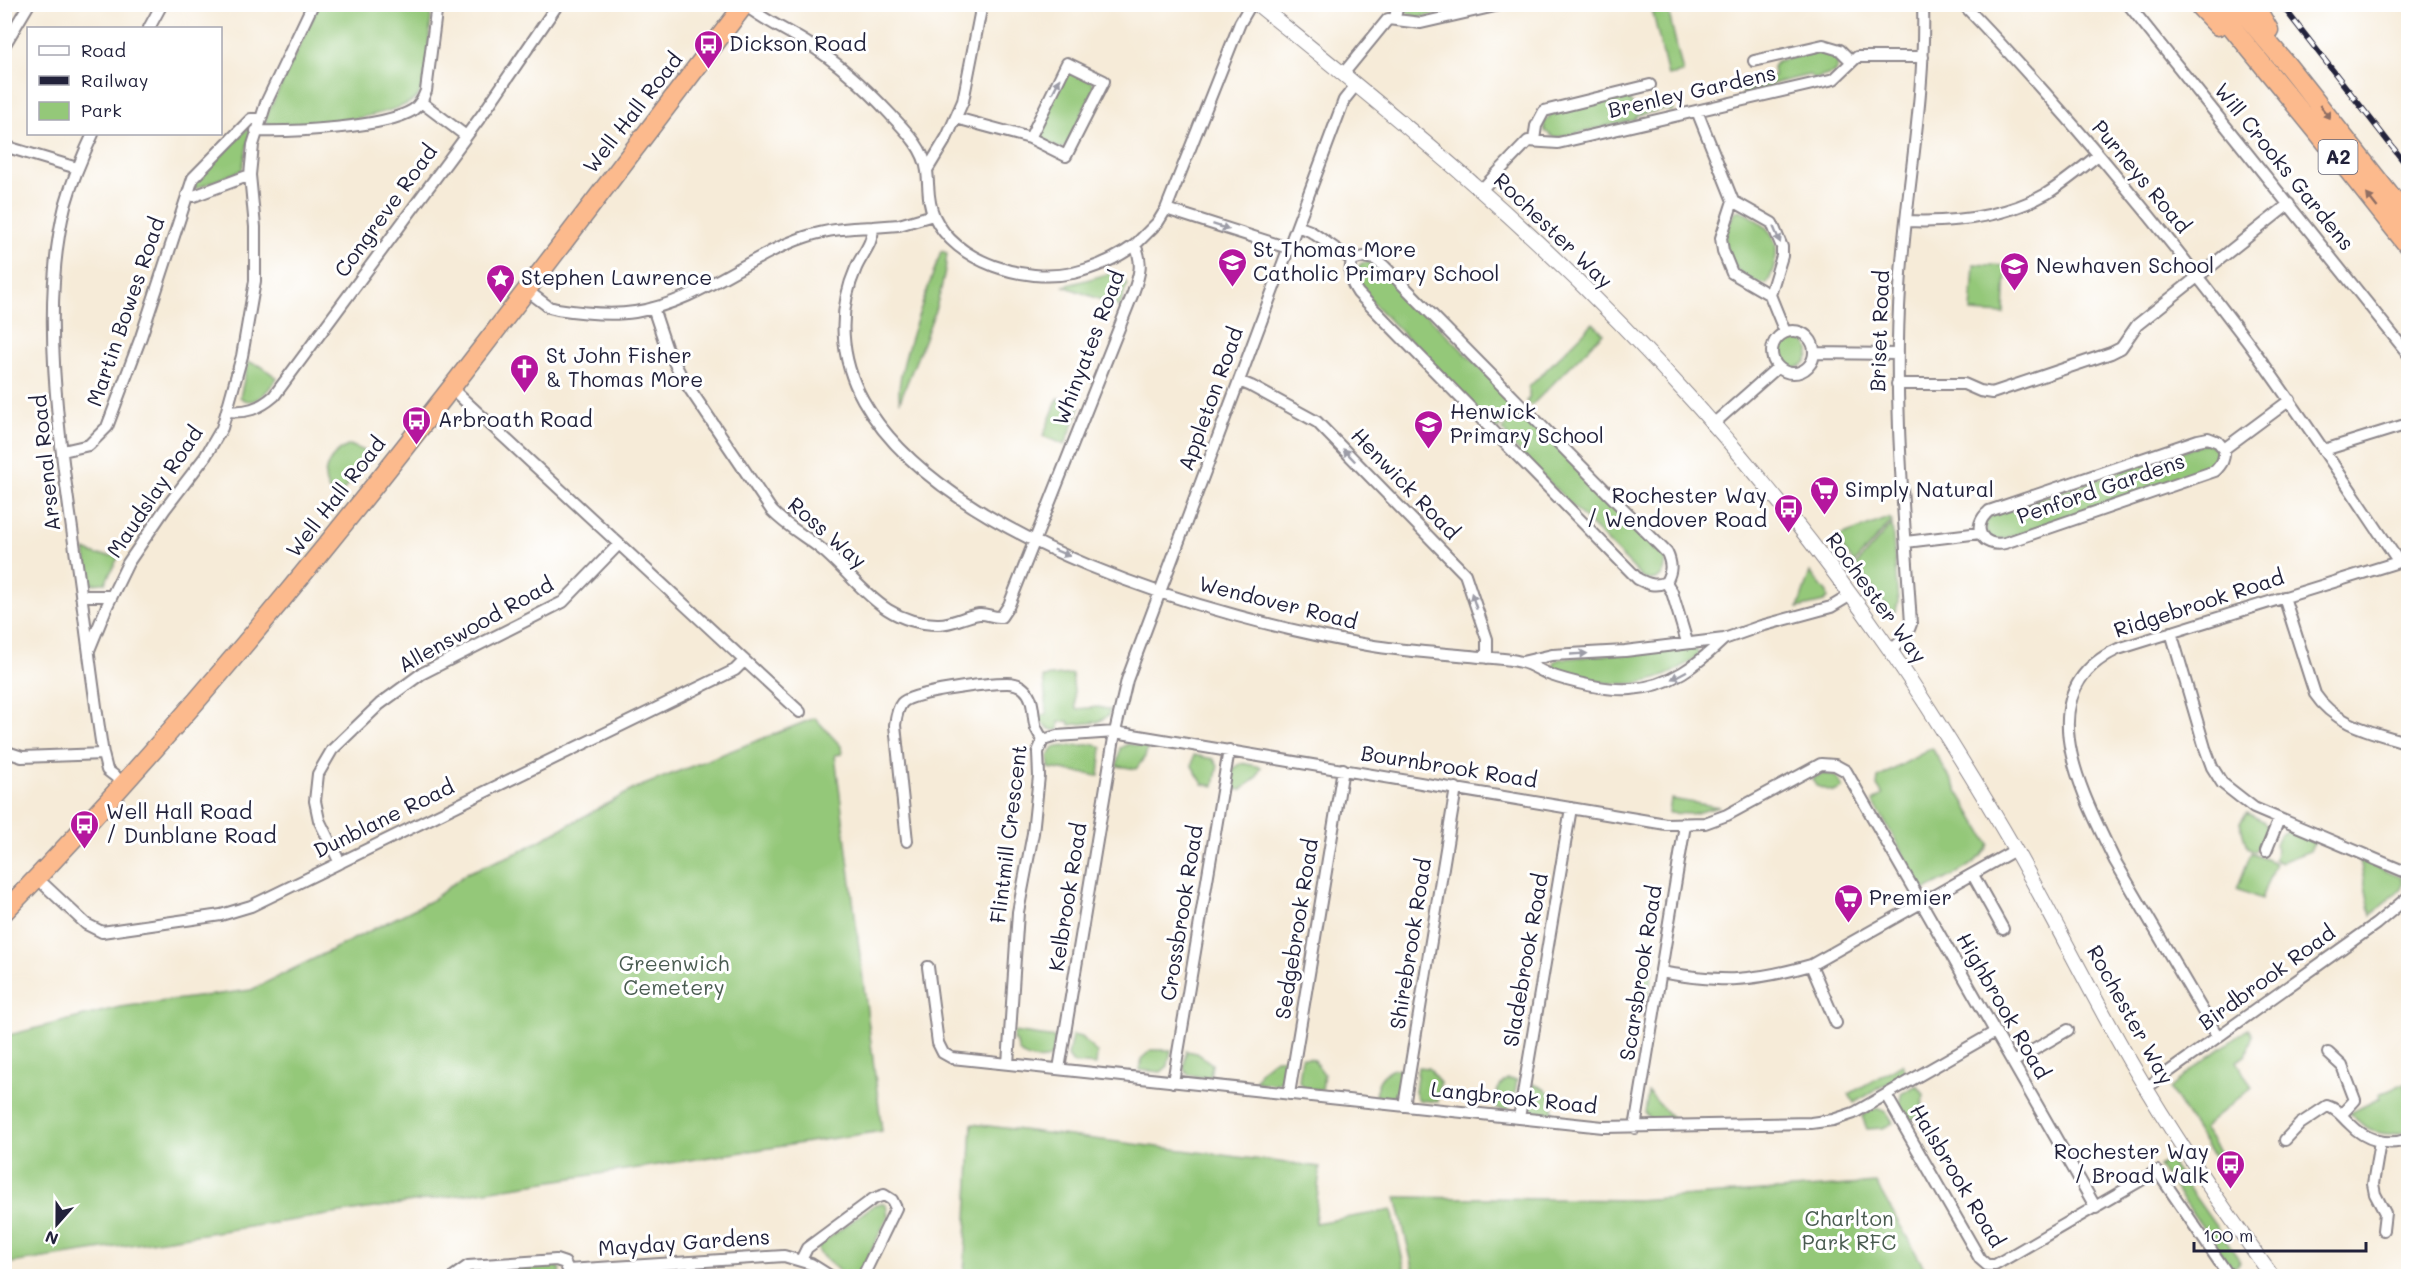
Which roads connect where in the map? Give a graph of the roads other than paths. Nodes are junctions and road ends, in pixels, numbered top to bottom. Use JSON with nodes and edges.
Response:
{"nodes":[{"id":1,"x":29,"y":4,"type":"edge"},
{"id":2,"x":162,"y":4,"type":"edge"},
{"id":3,"x":313,"y":4,"type":"edge"},
{"id":4,"x":437,"y":4,"type":"edge"},
{"id":5,"x":558,"y":4,"type":"edge"},
{"id":6,"x":982,"y":4,"type":"edge"},
{"id":7,"x":1251,"y":4,"type":"edge"},
{"id":8,"x":1257,"y":4,"type":"edge"},
{"id":9,"x":1398,"y":4,"type":"edge"},
{"id":10,"x":1504,"y":4,"type":"edge"},
{"id":11,"x":1923,"y":4,"type":"edge"},
{"id":12,"x":1963,"y":4,"type":"edge"},
{"id":13,"x":2128,"y":4,"type":"edge"},
{"id":14,"x":2197,"y":4,"type":"edge"},
{"id":15,"x":2213,"y":4,"type":"edge"},
{"id":16,"x":2236,"y":4,"type":"edge"},
{"id":17,"x":2254,"y":4,"type":"edge"},
{"id":18,"x":745,"y":5,"type":"edge"},
{"id":19,"x":1395,"y":18,"type":"junction"},
{"id":20,"x":150,"y":27,"type":"edge"},
{"id":21,"x":4,"y":46,"type":"edge"},
{"id":22,"x":1923,"y":57,"type":"junction"},
{"id":23,"x":1851,"y":61,"type":"junction"},
{"id":24,"x":1754,"y":62,"type":"dead end"},
{"id":25,"x":2288,"y":66,"type":"junction"},
{"id":26,"x":2265,"y":70,"type":"junction"},
{"id":27,"x":1343,"y":74,"type":"junction"},
{"id":28,"x":1356,"y":85,"type":"junction"},
{"id":29,"x":1650,"y":85,"type":"dead end"},
{"id":30,"x":421,"y":102,"type":"junction"},
{"id":31,"x":1697,"y":111,"type":"junction"},
{"id":32,"x":956,"y":118,"type":"junction"},
{"id":33,"x":260,"y":120,"type":"junction"},
{"id":34,"x":256,"y":131,"type":"junction"},
{"id":35,"x":93,"y":135,"type":"edge"},
{"id":36,"x":466,"y":136,"type":"junction"},
{"id":37,"x":1030,"y":138,"type":"junction"},
{"id":38,"x":1534,"y":140,"type":"junction"},
{"id":39,"x":4,"y":146,"type":"edge"},
{"id":40,"x":2098,"y":155,"type":"junction"},
{"id":41,"x":77,"y":168,"type":"junction"},
{"id":42,"x":927,"y":170,"type":"junction"},
{"id":43,"x":250,"y":175,"type":"junction"},
{"id":44,"x":1481,"y":190,"type":"junction"},
{"id":45,"x":187,"y":195,"type":"junction"},
{"id":46,"x":1732,"y":201,"type":"junction"},
{"id":47,"x":2289,"y":204,"type":"junction"},
{"id":48,"x":1166,"y":209,"type":"junction"},
{"id":49,"x":933,"y":215,"type":"junction"},
{"id":50,"x":2409,"y":218,"type":"edge"},
{"id":51,"x":1905,"y":221,"type":"junction"},
{"id":52,"x":1297,"y":226,"type":"junction"},
{"id":53,"x":873,"y":227,"type":"junction"},
{"id":54,"x":1135,"y":245,"type":"junction"},
{"id":55,"x":2409,"y":246,"type":"edge"},
{"id":56,"x":1288,"y":248,"type":"junction"},
{"id":57,"x":1352,"y":260,"type":"junction"},
{"id":58,"x":2197,"y":276,"type":"junction"},
{"id":59,"x":525,"y":290,"type":"junction"},
{"id":60,"x":1770,"y":295,"type":"junction"},
{"id":61,"x":653,"y":308,"type":"junction"},
{"id":62,"x":1785,"y":333,"type":"junction"},
{"id":63,"x":1815,"y":353,"type":"junction"},
{"id":64,"x":1897,"y":354,"type":"junction"},
{"id":65,"x":2409,"y":354,"type":"edge"},
{"id":66,"x":1778,"y":367,"type":"junction"},
{"id":67,"x":1239,"y":381,"type":"junction"},
{"id":68,"x":1897,"y":384,"type":"junction"},
{"id":69,"x":450,"y":387,"type":"junction"},
{"id":70,"x":2290,"y":400,"type":"junction"},
{"id":71,"x":227,"y":411,"type":"junction"},
{"id":72,"x":2409,"y":424,"type":"edge"},
{"id":73,"x":1712,"y":425,"type":"junction"},
{"id":74,"x":2224,"y":449,"type":"junction"},
{"id":75,"x":2324,"y":450,"type":"junction"},
{"id":76,"x":63,"y":451,"type":"junction"},
{"id":77,"x":1980,"y":533,"type":"junction"},
{"id":78,"x":1035,"y":542,"type":"junction"},
{"id":79,"x":1906,"y":542,"type":"junction"},
{"id":80,"x":619,"y":544,"type":"junction"},
{"id":81,"x":2404,"y":561,"type":"edge"},
{"id":82,"x":1666,"y":582,"type":"junction"},
{"id":83,"x":1160,"y":592,"type":"junction"},
{"id":84,"x":1851,"y":595,"type":"junction"},
{"id":85,"x":81,"y":596,"type":"junction"},
{"id":86,"x":112,"y":596,"type":"junction"},
{"id":87,"x":2284,"y":597,"type":"junction"},
{"id":88,"x":1005,"y":614,"type":"joint"},
{"id":89,"x":2172,"y":632,"type":"junction"},
{"id":90,"x":1724,"y":639,"type":"junction"},
{"id":91,"x":1686,"y":642,"type":"junction"},
{"id":92,"x":89,"y":650,"type":"junction"},
{"id":93,"x":1890,"y":651,"type":"junction"},
{"id":94,"x":1487,"y":658,"type":"junction"},
{"id":95,"x":744,"y":661,"type":"junction"},
{"id":96,"x":1521,"y":662,"type":"junction"},
{"id":97,"x":800,"y":712,"type":"dead end"},
{"id":98,"x":1115,"y":732,"type":"junction"},
{"id":99,"x":1043,"y":741,"type":"junction"},
{"id":100,"x":2409,"y":743,"type":"edge"},
{"id":101,"x":1229,"y":750,"type":"junction"},
{"id":102,"x":4,"y":751,"type":"edge"},
{"id":103,"x":103,"y":754,"type":"junction"},
{"id":104,"x":1835,"y":765,"type":"joint"},
{"id":105,"x":1343,"y":770,"type":"junction"},
{"id":106,"x":124,"y":784,"type":"junction"},
{"id":107,"x":1456,"y":788,"type":"junction"},
{"id":108,"x":1571,"y":808,"type":"junction"},
{"id":109,"x":2279,"y":819,"type":"junction"},
{"id":110,"x":1685,"y":825,"type":"junction"},
{"id":111,"x":907,"y":841,"type":"dead end"},
{"id":112,"x":2015,"y":850,"type":"junction"},
{"id":113,"x":2266,"y":851,"type":"dead end"},
{"id":114,"x":340,"y":863,"type":"junction"},
{"id":115,"x":2409,"y":873,"type":"edge"},
{"id":116,"x":1973,"y":874,"type":"junction"},
{"id":117,"x":37,"y":878,"type":"junction"},
{"id":118,"x":2409,"y":897,"type":"edge"},
{"id":119,"x":1922,"y":905,"type":"junction"},
{"id":120,"x":4,"y":912,"type":"edge"},
{"id":121,"x":2003,"y":929,"type":"dead end"},
{"id":122,"x":1811,"y":965,"type":"junction"},
{"id":123,"x":928,"y":967,"type":"dead end"},
{"id":124,"x":1661,"y":972,"type":"junction"},
{"id":125,"x":1836,"y":1023,"type":"dead end"},
{"id":126,"x":2068,"y":1030,"type":"dead end"},
{"id":127,"x":1995,"y":1032,"type":"junction"},
{"id":128,"x":2218,"y":1038,"type":"junction"},
{"id":129,"x":2328,"y":1053,"type":"dead end"},
{"id":130,"x":2013,"y":1062,"type":"junction"},
{"id":131,"x":1008,"y":1064,"type":"junction"},
{"id":132,"x":1059,"y":1069,"type":"junction"},
{"id":133,"x":1173,"y":1082,"type":"junction"},
{"id":134,"x":2146,"y":1088,"type":"junction"},
{"id":135,"x":1289,"y":1094,"type":"junction"},
{"id":136,"x":1886,"y":1095,"type":"junction"},
{"id":137,"x":1404,"y":1106,"type":"junction"},
{"id":138,"x":2341,"y":1115,"type":"junction"},
{"id":139,"x":1519,"y":1118,"type":"junction"},
{"id":140,"x":1635,"y":1128,"type":"junction"},
{"id":141,"x":2409,"y":1139,"type":"edge"},
{"id":142,"x":2285,"y":1140,"type":"dead end"},
{"id":143,"x":2380,"y":1142,"type":"junction"},
{"id":144,"x":2096,"y":1208,"type":"junction"},
{"id":145,"x":2384,"y":1230,"type":"dead end"},
{"id":146,"x":801,"y":1260,"type":"junction"},
{"id":147,"x":567,"y":1273,"type":"edge"},
{"id":148,"x":454,"y":1276,"type":"edge"},
{"id":149,"x":830,"y":1276,"type":"edge"},
{"id":150,"x":863,"y":1276,"type":"edge"},
{"id":151,"x":2229,"y":1276,"type":"edge"},
{"id":152,"x":2272,"y":1276,"type":"edge"}],
"edges":[{"from":1,"to":21,"type":"street"},
{"from":2,"to":20,"type":"street"},
{"from":3,"to":33,"type":"street","name":"Maudslay Road"},
{"from":4,"to":30,"type":"street"},
{"from":5,"to":36,"type":"street","name":"Congreve Road"},
{"from":6,"to":32,"type":"street"},
{"from":7,"to":48,"type":"street","name":"Whinyates Road"},
{"from":8,"to":27,"type":"street","name":"Rochester Way"},
{"from":9,"to":19,"type":"street"},
{"from":10,"to":19,"type":"street"},
{"from":11,"to":22,"type":"street","name":"Briset Road"},
{"from":12,"to":40,"type":"street","name":"Purneys Road"},
{"from":13,"to":47,"type":"street","name":"Will Crooks Gardens"},
{"from":14,"to":26,"type":"highway","number":"A2"},
{"from":15,"to":26,"type":"highway","number":"A2"},
{"from":16,"to":25,"type":"highway","number":"A2"},
{"from":17,"to":25,"type":"highway","number":"A2"},
{"from":18,"to":42,"type":"street"},
{"from":18,"to":59,"type":"highway","name":"Well Hall Road"},
{"from":19,"to":27,"type":"street"},
{"from":22,"to":23,"type":"street"},
{"from":22,"to":51,"type":"street","name":"Briset Road"},
{"from":23,"to":24,"type":"street","name":"Brenley Gardens"},
{"from":23,"to":31,"type":"street","name":"Brenley Gardens"},
{"from":25,"to":50,"type":"highway","number":"A2","one_way":true},
{"from":55,"to":26,"type":"highway","number":"A2","one_way":true},
{"from":27,"to":28,"type":"street","name":"Rochester Way"},
{"from":28,"to":44,"type":"street","name":"Rochester Way"},
{"from":28,"to":52,"type":"street","name":"Appleton Road"},
{"from":29,"to":38,"type":"street","name":"Brenley Gardens"},
{"from":30,"to":34,"type":"street"},
{"from":30,"to":36,"type":"street"},
{"from":31,"to":38,"type":"street","name":"Brenley Gardens"},
{"from":31,"to":46,"type":"street"},
{"from":32,"to":37,"type":"street"},
{"from":32,"to":42,"type":"street"},
{"from":33,"to":34,"type":"street","name":"Maudslay Road"},
{"from":33,"to":45,"type":"street","name":"Martin Bowes Road"},
{"from":34,"to":43,"type":"street","name":"Maudslay Road"},
{"from":35,"to":41,"type":"street","name":"Arsenal Road"},
{"from":36,"to":71,"type":"street","name":"Congreve Road"},
{"from":37,"to":37,"type":"street","one_way":true},
{"from":38,"to":44,"type":"street"},
{"from":39,"to":41,"type":"street"},
{"from":40,"to":51,"type":"street"},
{"from":40,"to":58,"type":"street","name":"Purneys Road"},
{"from":41,"to":76,"type":"street","name":"Arsenal Road"},
{"from":42,"to":49,"type":"street"},
{"from":43,"to":45,"type":"street"},
{"from":43,"to":71,"type":"street","name":"Maudslay Road"},
{"from":44,"to":73,"type":"street","name":"Rochester Way"},
{"from":45,"to":76,"type":"street","name":"Martin Bowes Road"},
{"from":46,"to":60,"type":"street"},
{"from":46,"to":60,"type":"street","one_way":true},
{"from":47,"to":58,"type":"street"},
{"from":47,"to":65,"type":"street","name":"Will Crooks Gardens"},
{"from":48,"to":54,"type":"street","name":"Whinyates Road"},
{"from":48,"to":56,"type":"street","one_way":true},
{"from":49,"to":53,"type":"street"},
{"from":49,"to":54,"type":"street"},
{"from":51,"to":64,"type":"street","name":"Briset Road"},
{"from":52,"to":56,"type":"street","name":"Appleton Road"},
{"from":52,"to":57,"type":"street"},
{"from":53,"to":61,"type":"street"},
{"from":53,"to":78,"type":"street","name":"Wendover Road"},
{"from":54,"to":78,"type":"street","name":"Whinyates Road"},
{"from":56,"to":67,"type":"street","name":"Appleton Road"},
{"from":57,"to":82,"type":"street"},
{"from":57,"to":82,"type":"street"},
{"from":58,"to":68,"type":"street"},
{"from":58,"to":70,"type":"street","name":"Purneys Road"},
{"from":59,"to":61,"type":"street"},
{"from":59,"to":69,"type":"highway","name":"Well Hall Road"},
{"from":60,"to":62,"type":"street"},
{"from":61,"to":88,"type":"street","name":"Ross Way"},
{"from":62,"to":63,"type":"street"},
{"from":62,"to":66,"type":"street"},
{"from":63,"to":64,"type":"street"},
{"from":63,"to":66,"type":"street"},
{"from":64,"to":68,"type":"street","name":"Briset Road"},
{"from":66,"to":73,"type":"street"},
{"from":67,"to":83,"type":"street","name":"Appleton Road"},
{"from":94,"to":67,"type":"street","name":"Henwick Road","one_way":true},
{"from":68,"to":79,"type":"street","name":"Briset Road"},
{"from":69,"to":80,"type":"street"},
{"from":69,"to":106,"type":"highway","name":"Well Hall Road"},
{"from":70,"to":74,"type":"street","name":"Penford Gardens"},
{"from":70,"to":75,"type":"street","name":"Purneys Road"},
{"from":71,"to":86,"type":"street","name":"Maudslay Road"},
{"from":72,"to":75,"type":"street"},
{"from":73,"to":84,"type":"street","name":"Rochester Way"},
{"from":74,"to":77,"type":"street","name":"Penford Gardens"},
{"from":74,"to":77,"type":"street","name":"Penford Gardens"},
{"from":75,"to":81,"type":"street","name":"Purneys Road"},
{"from":76,"to":85,"type":"street","name":"Arsenal Road"},
{"from":77,"to":79,"type":"street","name":"Penford Gardens"},
{"from":78,"to":83,"type":"street","name":"Wendover Road","one_way":true},
{"from":78,"to":88,"type":"street","name":"Whinyates Road"},
{"from":79,"to":93,"type":"street","name":"Briset Road"},
{"from":80,"to":95,"type":"street"},
{"from":80,"to":114,"type":"street","name":"Allenswood Road"},
{"from":81,"to":87,"type":"street","name":"Ridgebrook Road"},
{"from":82,"to":91,"type":"street"},
{"from":83,"to":94,"type":"street","name":"Wendover Road"},
{"from":83,"to":98,"type":"street","name":"Appleton Road"},
{"from":84,"to":90,"type":"street","name":"Wendover Road"},
{"from":84,"to":93,"type":"street","name":"Rochester Way"},
{"from":85,"to":86,"type":"street"},
{"from":85,"to":92,"type":"street","name":"Arsenal Road"},
{"from":86,"to":92,"type":"street","name":"Maudslay Road"},
{"from":87,"to":89,"type":"street","name":"Ridgebrook Road"},
{"from":87,"to":100,"type":"street"},
{"from":89,"to":109,"type":"street"},
{"from":89,"to":128,"type":"street","name":"Ridgebrook Road"},
{"from":90,"to":91,"type":"street","name":"Wendover Road"},
{"from":90,"to":96,"type":"street","name":"Wendover Road","one_way":true},
{"from":96,"to":91,"type":"street","name":"Wendover Road","one_way":true},
{"from":92,"to":103,"type":"street","name":"Arsenal Road"},
{"from":93,"to":112,"type":"street","name":"Rochester Way"},
{"from":94,"to":96,"type":"street","name":"Wendover Road"},
{"from":95,"to":97,"type":"street"},
{"from":95,"to":114,"type":"street","name":"Dunblane Road"},
{"from":98,"to":99,"type":"street","name":"Bournbrook Road"},
{"from":98,"to":101,"type":"street","name":"Bournbrook Road"},
{"from":98,"to":132,"type":"street","name":"Kelbrook Road"},
{"from":99,"to":111,"type":"street","name":"Flintmill Crescent"},
{"from":99,"to":131,"type":"street","name":"Flintmill Crescent"},
{"from":101,"to":105,"type":"street","name":"Bournbrook Road"},
{"from":101,"to":133,"type":"street","name":"Crossbrook Road"},
{"from":102,"to":103,"type":"street"},
{"from":103,"to":106,"type":"street","name":"Arsenal Road"},
{"from":104,"to":110,"type":"street","name":"Bournbrook Road"},
{"from":104,"to":119,"type":"street","name":"Highbrook Road"},
{"from":105,"to":107,"type":"street","name":"Bournbrook Road"},
{"from":105,"to":135,"type":"street","name":"Sedgebrook Road"},
{"from":106,"to":117,"type":"highway","name":"Well Hall Road"},
{"from":107,"to":108,"type":"street","name":"Bournbrook Road"},
{"from":107,"to":137,"type":"street","name":"Shirebrook Road"},
{"from":108,"to":110,"type":"street","name":"Bournbrook Road"},
{"from":108,"to":139,"type":"street","name":"Sladebrook Road"},
{"from":109,"to":113,"type":"street"},
{"from":109,"to":115,"type":"street"},
{"from":110,"to":124,"type":"street","name":"Scarsbrook Road"},
{"from":112,"to":116,"type":"street"},
{"from":112,"to":134,"type":"street","name":"Rochester Way"},
{"from":114,"to":117,"type":"street","name":"Dunblane Road"},
{"from":116,"to":119,"type":"street"},
{"from":116,"to":121,"type":"street"},
{"from":117,"to":120,"type":"highway","name":"Well Hall Road"},
{"from":118,"to":128,"type":"street","name":"Birdbrook Road"},
{"from":119,"to":122,"type":"street"},
{"from":119,"to":127,"type":"street","name":"Highbrook Road"},
{"from":122,"to":124,"type":"street"},
{"from":122,"to":125,"type":"street"},
{"from":123,"to":131,"type":"street"},
{"from":124,"to":140,"type":"street","name":"Scarsbrook Road"},
{"from":126,"to":130,"type":"street"},
{"from":127,"to":130,"type":"street","name":"Highbrook Road"},
{"from":127,"to":136,"type":"street","name":"Langbrook Road"},
{"from":128,"to":134,"type":"street","name":"Birdbrook Road"},
{"from":129,"to":138,"type":"street"},
{"from":130,"to":144,"type":"street","name":"Highbrook Road"},
{"from":131,"to":132,"type":"street","name":"Langbrook Road"},
{"from":132,"to":133,"type":"street","name":"Langbrook Road"},
{"from":133,"to":135,"type":"street","name":"Langbrook Road"},
{"from":134,"to":152,"type":"street","name":"Rochester Way"},
{"from":135,"to":137,"type":"street","name":"Langbrook Road"},
{"from":136,"to":140,"type":"street","name":"Langbrook Road"},
{"from":136,"to":144,"type":"street","name":"Halsbrook Road"},
{"from":137,"to":139,"type":"street","name":"Langbrook Road"},
{"from":138,"to":142,"type":"street"},
{"from":138,"to":143,"type":"street"},
{"from":139,"to":140,"type":"street","name":"Langbrook Road"},
{"from":141,"to":143,"type":"street"},
{"from":143,"to":145,"type":"street"},
{"from":144,"to":151,"type":"street","name":"Halsbrook Road"},
{"from":146,"to":147,"type":"street","name":"Mayday Gardens"},
{"from":146,"to":149,"type":"street","name":"Mayday Gardens"},
{"from":146,"to":150,"type":"street"},
{"from":147,"to":148,"type":"street","name":"Mayday Gardens"}]}
